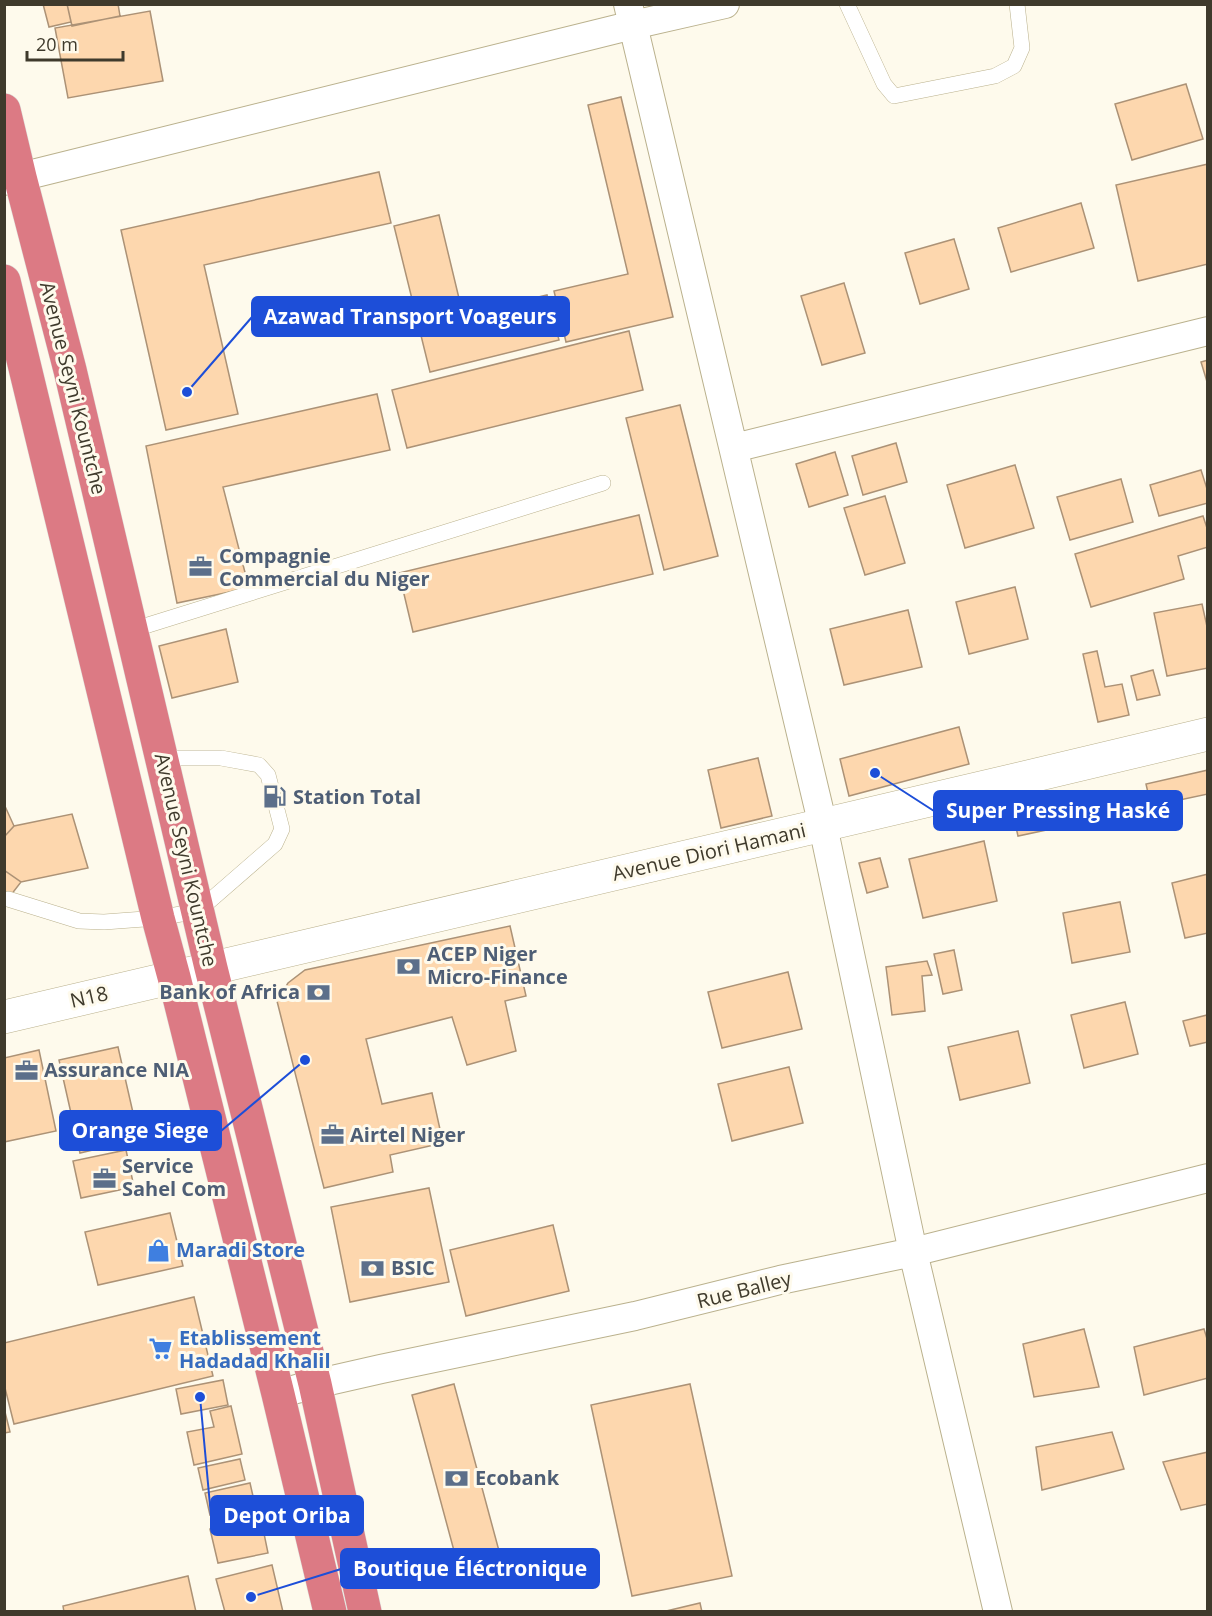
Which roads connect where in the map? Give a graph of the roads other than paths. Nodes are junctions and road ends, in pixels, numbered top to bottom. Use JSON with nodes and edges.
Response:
{"nodes":[{"id":1,"x":725,"y":4,"type":"edge"},
{"id":2,"x":847,"y":4,"type":"edge"},
{"id":3,"x":1017,"y":4,"type":"edge"},
{"id":4,"x":631,"y":15,"type":"edge"},
{"id":5,"x":4,"y":110,"type":"edge"},
{"id":6,"x":12,"y":179,"type":"edge"},
{"id":7,"x":4,"y":281,"type":"edge"},
{"id":8,"x":1208,"y":331,"type":"edge"},
{"id":9,"x":734,"y":448,"type":"junction"},
{"id":10,"x":603,"y":483,"type":"dead end"},
{"id":11,"x":132,"y":630,"type":"junction"},
{"id":12,"x":1208,"y":734,"type":"edge"},
{"id":13,"x":162,"y":758,"type":"junction"},
{"id":14,"x":824,"y":826,"type":"junction"},
{"id":15,"x":8,"y":899,"type":"dead end"},
{"id":16,"x":198,"y":911,"type":"junction"},
{"id":17,"x":158,"y":918,"type":"junction"},
{"id":18,"x":211,"y":968,"type":"junction"},
{"id":19,"x":174,"y":977,"type":"junction"},
{"id":20,"x":4,"y":1017,"type":"edge"},
{"id":21,"x":1208,"y":1178,"type":"edge"},
{"id":22,"x":913,"y":1252,"type":"junction"},
{"id":23,"x":315,"y":1384,"type":"junction"},
{"id":24,"x":278,"y":1394,"type":"junction"},
{"id":25,"x":330,"y":1611,"type":"edge"},
{"id":26,"x":366,"y":1611,"type":"edge"},
{"id":27,"x":998,"y":1611,"type":"edge"}],
"edges":[{"from":1,"to":4,"type":"street"},
{"from":2,"to":3,"type":"lane"},
{"from":4,"to":6,"type":"street"},
{"from":4,"to":9,"type":"street"},
{"from":5,"to":6,"type":"highway","name":"Avenue Seyni Kountche"},
{"from":6,"to":11,"type":"highway","name":"Avenue Seyni Kountche"},
{"from":7,"to":17,"type":"highway","name":"Avenue Seyni Kountche"},
{"from":8,"to":9,"type":"street"},
{"from":9,"to":14,"type":"street"},
{"from":10,"to":11,"type":"lane"},
{"from":11,"to":13,"type":"highway","name":"Avenue Seyni Kountche"},
{"from":12,"to":14,"type":"main road","name":"Avenue Diori Hamani"},
{"from":13,"to":16,"type":"highway","name":"Avenue Seyni Kountche"},
{"from":13,"to":16,"type":"lane"},
{"from":14,"to":18,"type":"main road","name":"Avenue Diori Hamani"},
{"from":14,"to":22,"type":"street"},
{"from":15,"to":17,"type":"lane"},
{"from":16,"to":17,"type":"lane"},
{"from":16,"to":18,"type":"highway","name":"Avenue Seyni Kountche"},
{"from":17,"to":19,"type":"highway","name":"Avenue Seyni Kountche"},
{"from":18,"to":19,"type":"main road","name":"Avenue Diori Hamani"},
{"from":18,"to":23,"type":"highway","name":"Avenue Seyni Kountche"},
{"from":19,"to":20,"type":"main road","name":"N18"},
{"from":19,"to":24,"type":"highway","name":"Avenue Seyni Kountche"},
{"from":21,"to":22,"type":"street","name":"Rue Balley"},
{"from":22,"to":23,"type":"street","name":"Rue Balley"},
{"from":22,"to":27,"type":"street"},
{"from":23,"to":24,"type":"street","name":"Rue Balley"},
{"from":23,"to":26,"type":"highway","name":"Avenue Seyni Kountche"},
{"from":24,"to":25,"type":"highway","name":"Avenue Seyni Kountche"}]}
